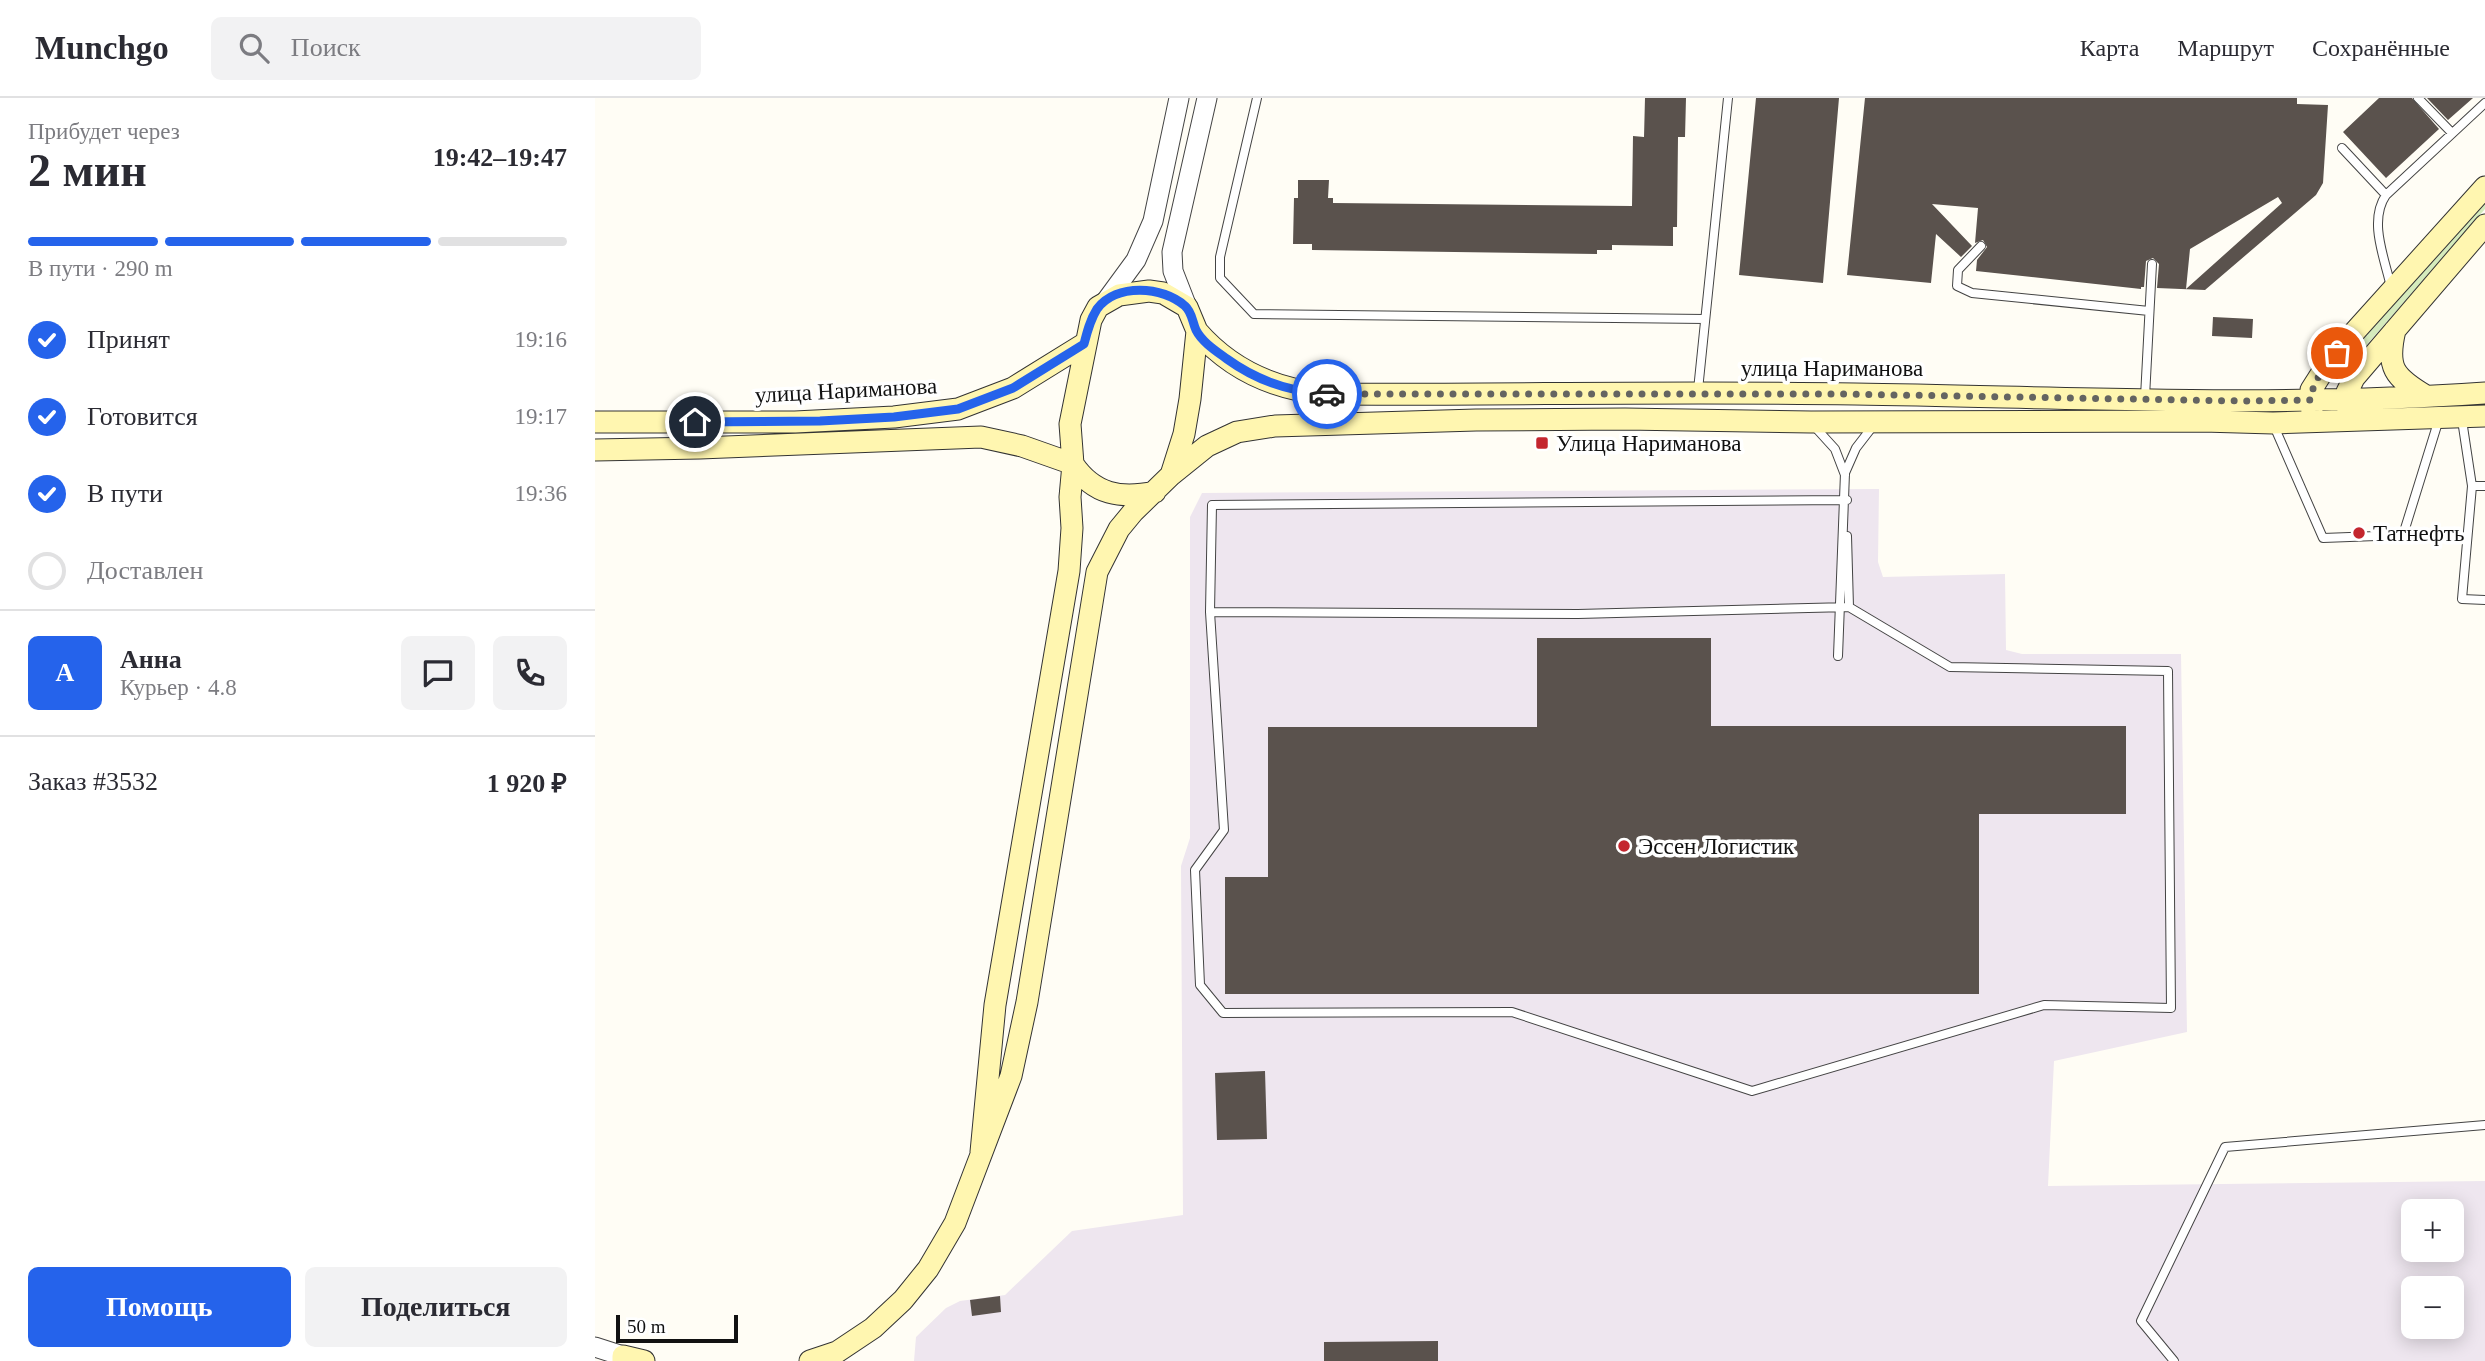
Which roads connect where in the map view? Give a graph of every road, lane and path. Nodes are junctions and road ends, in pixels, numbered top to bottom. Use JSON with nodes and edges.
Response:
{"nodes":[{"id":1,"x":1179,"y":98,"type":"edge"},
{"id":2,"x":1207,"y":98,"type":"edge"},
{"id":3,"x":1257,"y":98,"type":"edge"},
{"id":4,"x":1728,"y":98,"type":"edge"},
{"id":5,"x":2418,"y":98,"type":"edge"},
{"id":6,"x":2485,"y":103,"type":"edge"},
{"id":7,"x":2452,"y":133,"type":"junction"},
{"id":8,"x":2342,"y":148,"type":"dead end"},
{"id":9,"x":2485,"y":187,"type":"edge"},
{"id":10,"x":2386,"y":195,"type":"junction"},
{"id":11,"x":2485,"y":225,"type":"edge"},
{"id":12,"x":1980,"y":246,"type":"dead end"},
{"id":13,"x":2153,"y":264,"type":"dead end"},
{"id":14,"x":2392,"y":290,"type":"junction"},
{"id":15,"x":1106,"y":301,"type":"junction"},
{"id":16,"x":1187,"y":307,"type":"junction"},
{"id":17,"x":2149,"y":311,"type":"junction"},
{"id":18,"x":1705,"y":319,"type":"junction"},
{"id":19,"x":2396,"y":329,"type":"junction"},
{"id":20,"x":1197,"y":331,"type":"junction"},
{"id":21,"x":1084,"y":344,"type":"junction"},
{"id":22,"x":1698,"y":393,"type":"junction"},
{"id":23,"x":2485,"y":393,"type":"edge"},
{"id":24,"x":2428,"y":397,"type":"junction"},
{"id":25,"x":2145,"y":399,"type":"junction"},
{"id":26,"x":2347,"y":399,"type":"junction"},
{"id":27,"x":2311,"y":400,"type":"junction"},
{"id":28,"x":2485,"y":416,"type":"edge"},
{"id":29,"x":2439,"y":417,"type":"junction"},
{"id":30,"x":2461,"y":417,"type":"junction"},
{"id":31,"x":1876,"y":420,"type":"junction"},
{"id":32,"x":2348,"y":421,"type":"junction"},
{"id":33,"x":595,"y":422,"type":"edge"},
{"id":34,"x":1811,"y":422,"type":"junction"},
{"id":35,"x":2312,"y":422,"type":"junction"},
{"id":36,"x":2273,"y":424,"type":"junction"},
{"id":37,"x":595,"y":450,"type":"edge"},
{"id":38,"x":1073,"y":464,"type":"junction"},
{"id":39,"x":1845,"y":473,"type":"junction"},
{"id":40,"x":1171,"y":475,"type":"junction"},
{"id":41,"x":2472,"y":486,"type":"junction"},
{"id":42,"x":2485,"y":486,"type":"edge"},
{"id":43,"x":1157,"y":492,"type":"junction"},
{"id":44,"x":1847,"y":500,"type":"junction"},
{"id":45,"x":2485,"y":600,"type":"edge"},
{"id":46,"x":1849,"y":607,"type":"junction"},
{"id":47,"x":1210,"y":612,"type":"junction"},
{"id":48,"x":1838,"y":656,"type":"dead end"},
{"id":49,"x":2485,"y":1125,"type":"edge"},
{"id":50,"x":981,"y":1152,"type":"junction"},
{"id":51,"x":595,"y":1347,"type":"edge"},
{"id":52,"x":630,"y":1359,"type":"edge"},
{"id":53,"x":810,"y":1361,"type":"edge"},
{"id":54,"x":2174,"y":1361,"type":"edge"}],
"edges":[{"from":1,"to":15,"type":"street"},
{"from":2,"to":16,"type":"street"},
{"from":3,"to":18,"type":"lane"},
{"from":4,"to":18,"type":"lane"},
{"from":5,"to":7,"type":"lane"},
{"from":6,"to":7,"type":"lane"},
{"from":7,"to":10,"type":"lane"},
{"from":8,"to":10,"type":"lane"},
{"from":9,"to":14,"type":"main road"},
{"from":10,"to":14,"type":"lane"},
{"from":11,"to":19,"type":"main road"},
{"from":12,"to":17,"type":"lane"},
{"from":13,"to":17,"type":"lane"},
{"from":14,"to":27,"type":"main road"},
{"from":15,"to":16,"type":"main road"},
{"from":15,"to":21,"type":"main road"},
{"from":16,"to":20,"type":"main road"},
{"from":17,"to":25,"type":"lane"},
{"from":18,"to":22,"type":"lane"},
{"from":19,"to":24,"type":"main road"},
{"from":19,"to":26,"type":"main road"},
{"from":20,"to":22,"type":"main road","name":"улица Нариманова"},
{"from":20,"to":40,"type":"main road"},
{"from":21,"to":33,"type":"main road","name":"улица Нариманова"},
{"from":21,"to":38,"type":"main road"},
{"from":22,"to":25,"type":"main road","name":"улица Нариманова"},
{"from":23,"to":24,"type":"main road","name":"улица Нариманова"},
{"from":24,"to":26,"type":"main road","name":"улица Нариманова"},
{"from":25,"to":27,"type":"main road","name":"улица Нариманова"},
{"from":26,"to":27,"type":"main road","name":"улица Нариманова"},
{"from":26,"to":32,"type":"main road"},
{"from":27,"to":35,"type":"main road"},
{"from":28,"to":30,"type":"main road"},
{"from":29,"to":30,"type":"main road"},
{"from":29,"to":32,"type":"main road"},
{"from":29,"to":36,"type":"lane"},
{"from":30,"to":41,"type":"lane"},
{"from":31,"to":34,"type":"main road"},
{"from":31,"to":36,"type":"main road"},
{"from":31,"to":39,"type":"lane"},
{"from":32,"to":35,"type":"main road"},
{"from":34,"to":39,"type":"lane"},
{"from":34,"to":40,"type":"main road"},
{"from":35,"to":36,"type":"main road"},
{"from":37,"to":38,"type":"main road"},
{"from":38,"to":43,"type":"main road"},
{"from":38,"to":50,"type":"main road"},
{"from":39,"to":44,"type":"lane"},
{"from":39,"to":48,"type":"lane"},
{"from":40,"to":43,"type":"main road"},
{"from":41,"to":42,"type":"lane"},
{"from":41,"to":45,"type":"lane"},
{"from":43,"to":50,"type":"main road"},
{"from":44,"to":46,"type":"lane"},
{"from":44,"to":47,"type":"lane"},
{"from":46,"to":47,"type":"lane"},
{"from":46,"to":47,"type":"lane"},
{"from":49,"to":54,"type":"lane"},
{"from":50,"to":53,"type":"main road"},
{"from":51,"to":52,"type":"street"}]}
